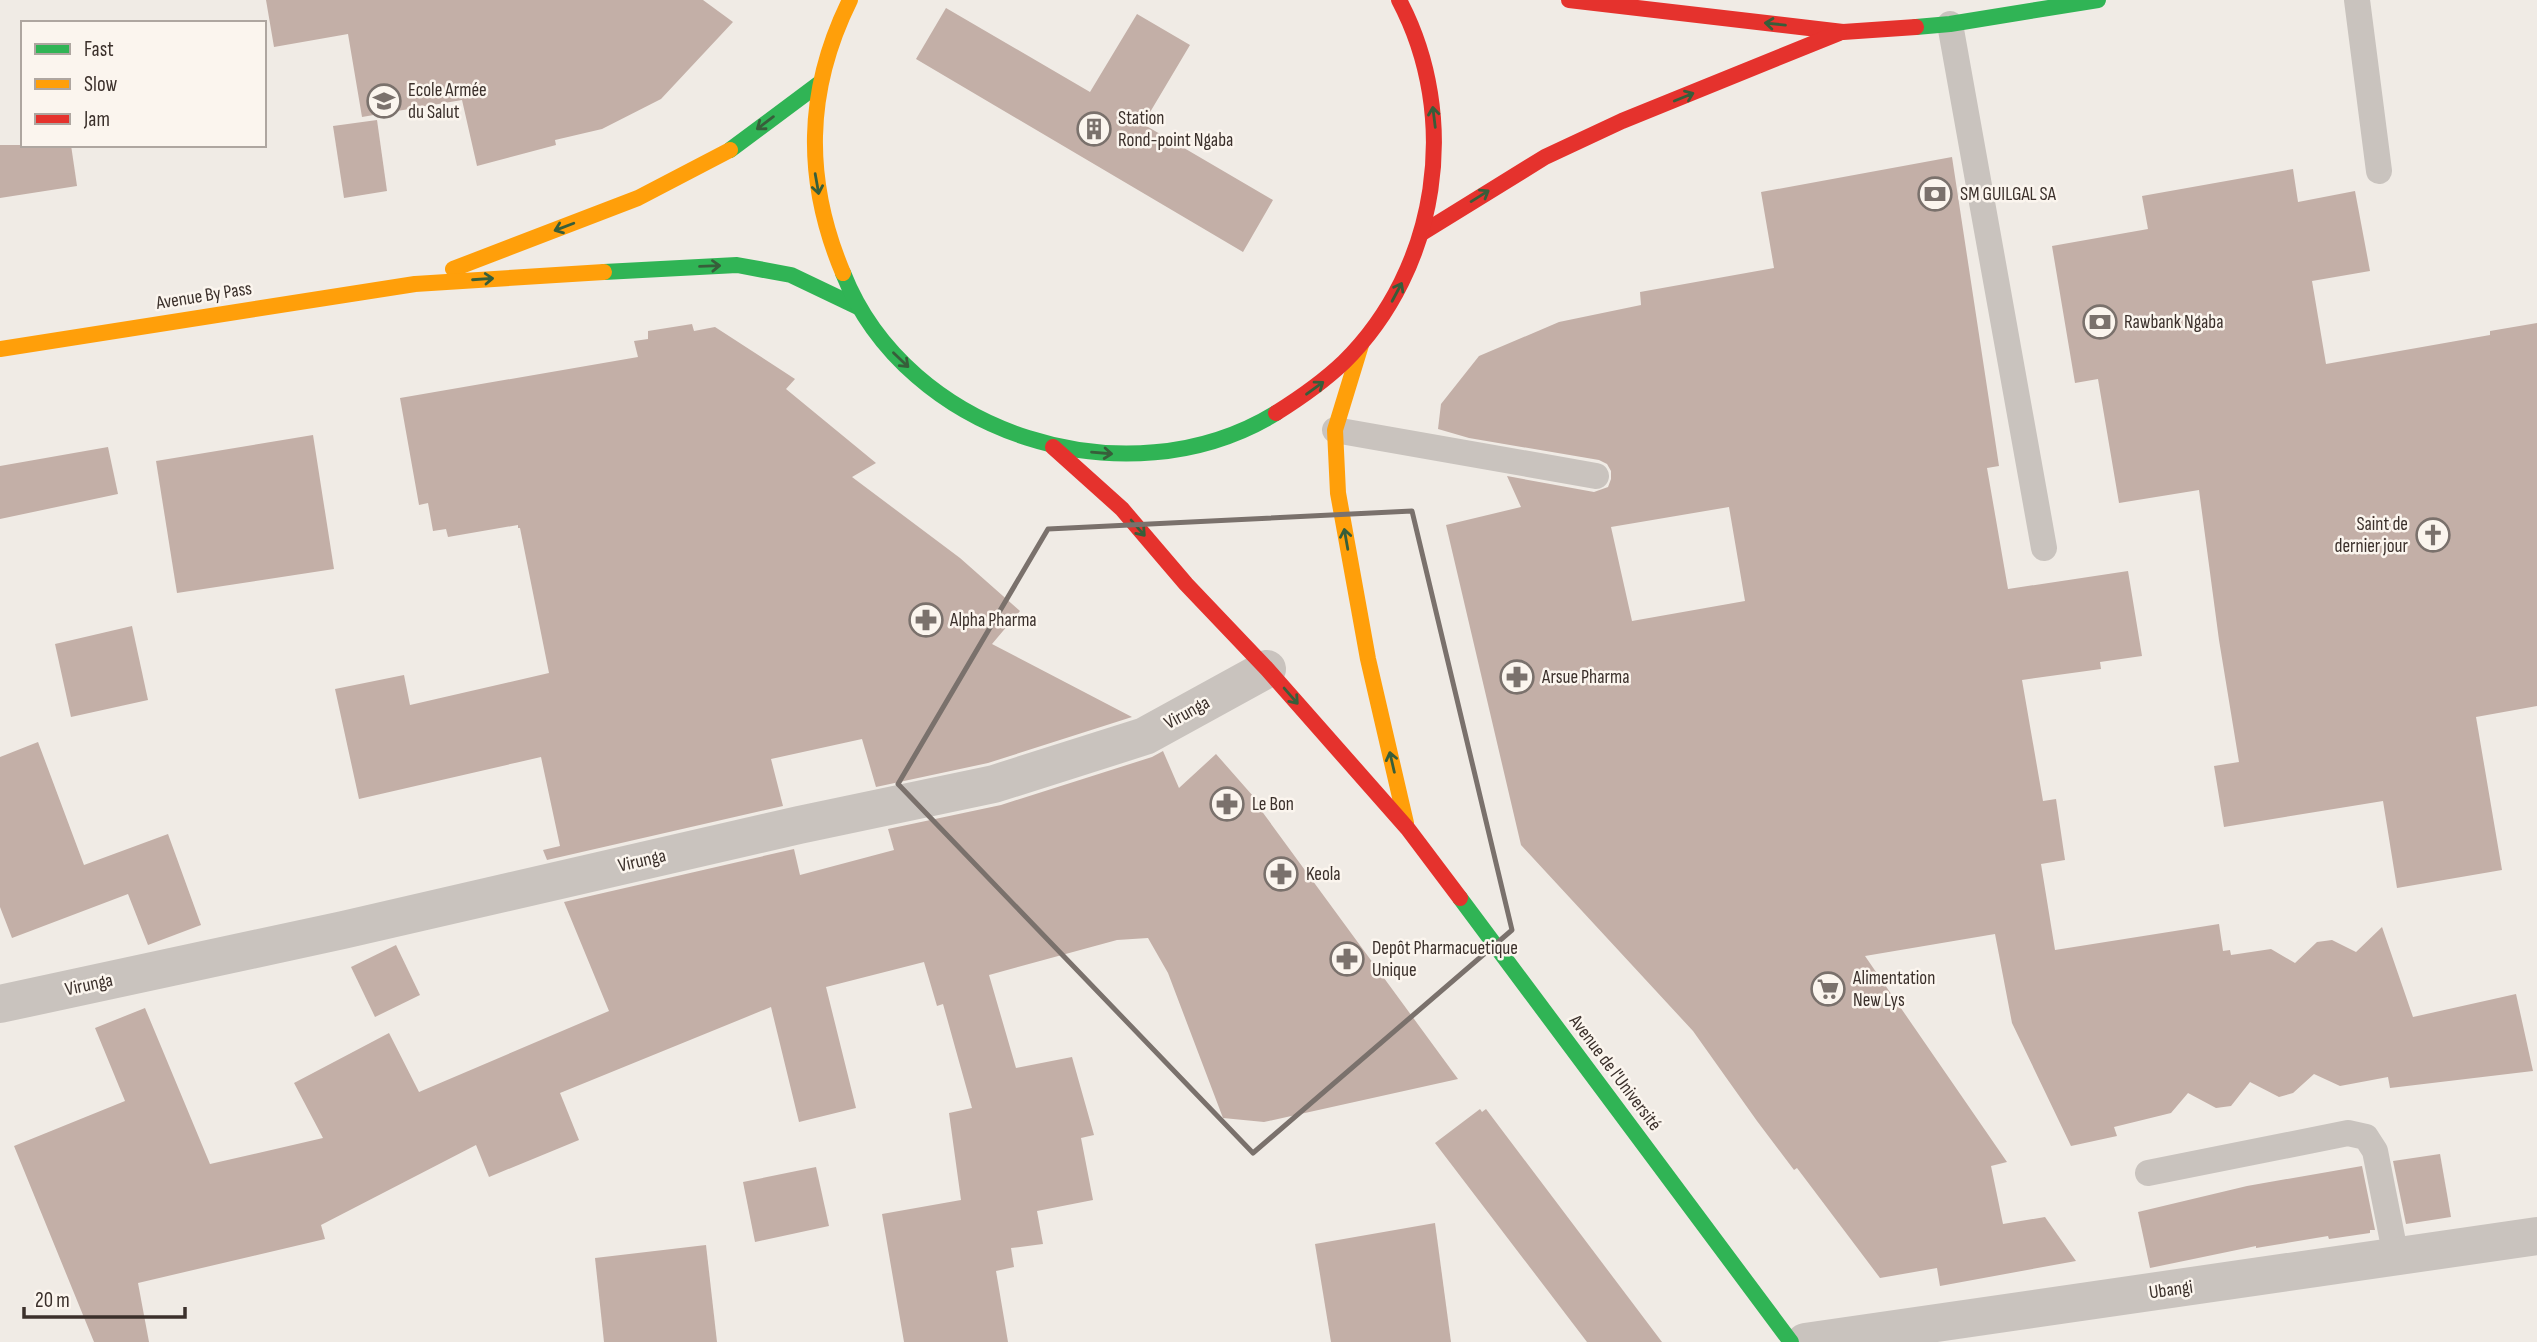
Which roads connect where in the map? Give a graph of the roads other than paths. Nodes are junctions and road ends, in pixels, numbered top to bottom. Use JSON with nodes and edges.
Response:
{"nodes":[{"id":1,"x":850,"y":0,"type":"edge"},
{"id":2,"x":1399,"y":0,"type":"edge"},
{"id":3,"x":1569,"y":0,"type":"edge"},
{"id":4,"x":2098,"y":0,"type":"edge"},
{"id":5,"x":2357,"y":0,"type":"edge"},
{"id":6,"x":1950,"y":24,"type":"junction"},
{"id":7,"x":1843,"y":32,"type":"junction"},
{"id":8,"x":820,"y":83,"type":"junction"},
{"id":9,"x":2379,"y":171,"type":"dead end"},
{"id":10,"x":1422,"y":233,"type":"junction"},
{"id":11,"x":415,"y":284,"type":"junction"},
{"id":12,"x":858,"y":307,"type":"junction"},
{"id":13,"x":1362,"y":345,"type":"junction"},
{"id":14,"x":0,"y":349,"type":"edge"},
{"id":15,"x":1335,"y":430,"type":"junction"},
{"id":16,"x":1053,"y":447,"type":"junction"},
{"id":17,"x":1596,"y":476,"type":"dead end"},
{"id":18,"x":2044,"y":548,"type":"dead end"},
{"id":19,"x":1267,"y":669,"type":"junction"},
{"id":20,"x":1408,"y":829,"type":"junction"},
{"id":21,"x":0,"y":1004,"type":"edge"},
{"id":22,"x":2148,"y":1173,"type":"dead end"},
{"id":23,"x":2537,"y":1236,"type":"edge"},
{"id":24,"x":2396,"y":1257,"type":"junction"},
{"id":25,"x":1791,"y":1342,"type":"edge"},
{"id":26,"x":1805,"y":1342,"type":"edge"}],
"edges":[{"from":1,"to":8,"type":"main road"},
{"from":10,"to":2,"type":"main road","one_way":true},
{"from":7,"to":3,"type":"main road","one_way":true},
{"from":4,"to":6,"type":"main road"},
{"from":5,"to":9,"type":"lane"},
{"from":6,"to":7,"type":"main road"},
{"from":6,"to":18,"type":"lane"},
{"from":10,"to":7,"type":"main road","one_way":true},
{"from":8,"to":11,"type":"main road","one_way":true},
{"from":8,"to":12,"type":"main road","one_way":true},
{"from":13,"to":10,"type":"main road","one_way":true},
{"from":11,"to":12,"type":"main road","one_way":true},
{"from":11,"to":14,"type":"main road","name":"Avenue By Pass"},
{"from":12,"to":16,"type":"main road","one_way":true},
{"from":13,"to":15,"type":"main road"},
{"from":16,"to":13,"type":"main road","one_way":true},
{"from":15,"to":17,"type":"lane"},
{"from":20,"to":15,"type":"main road","one_way":true},
{"from":16,"to":19,"type":"main road","name":"Avenue de l'Université","one_way":true},
{"from":19,"to":20,"type":"main road","name":"Avenue de l'Université","one_way":true},
{"from":19,"to":21,"type":"street","name":"Virunga"},
{"from":20,"to":25,"type":"main road","name":"Avenue de l'Université"},
{"from":22,"to":24,"type":"lane"},
{"from":23,"to":24,"type":"street","name":"Ubangi"},
{"from":24,"to":26,"type":"street","name":"Ubangi"}]}
